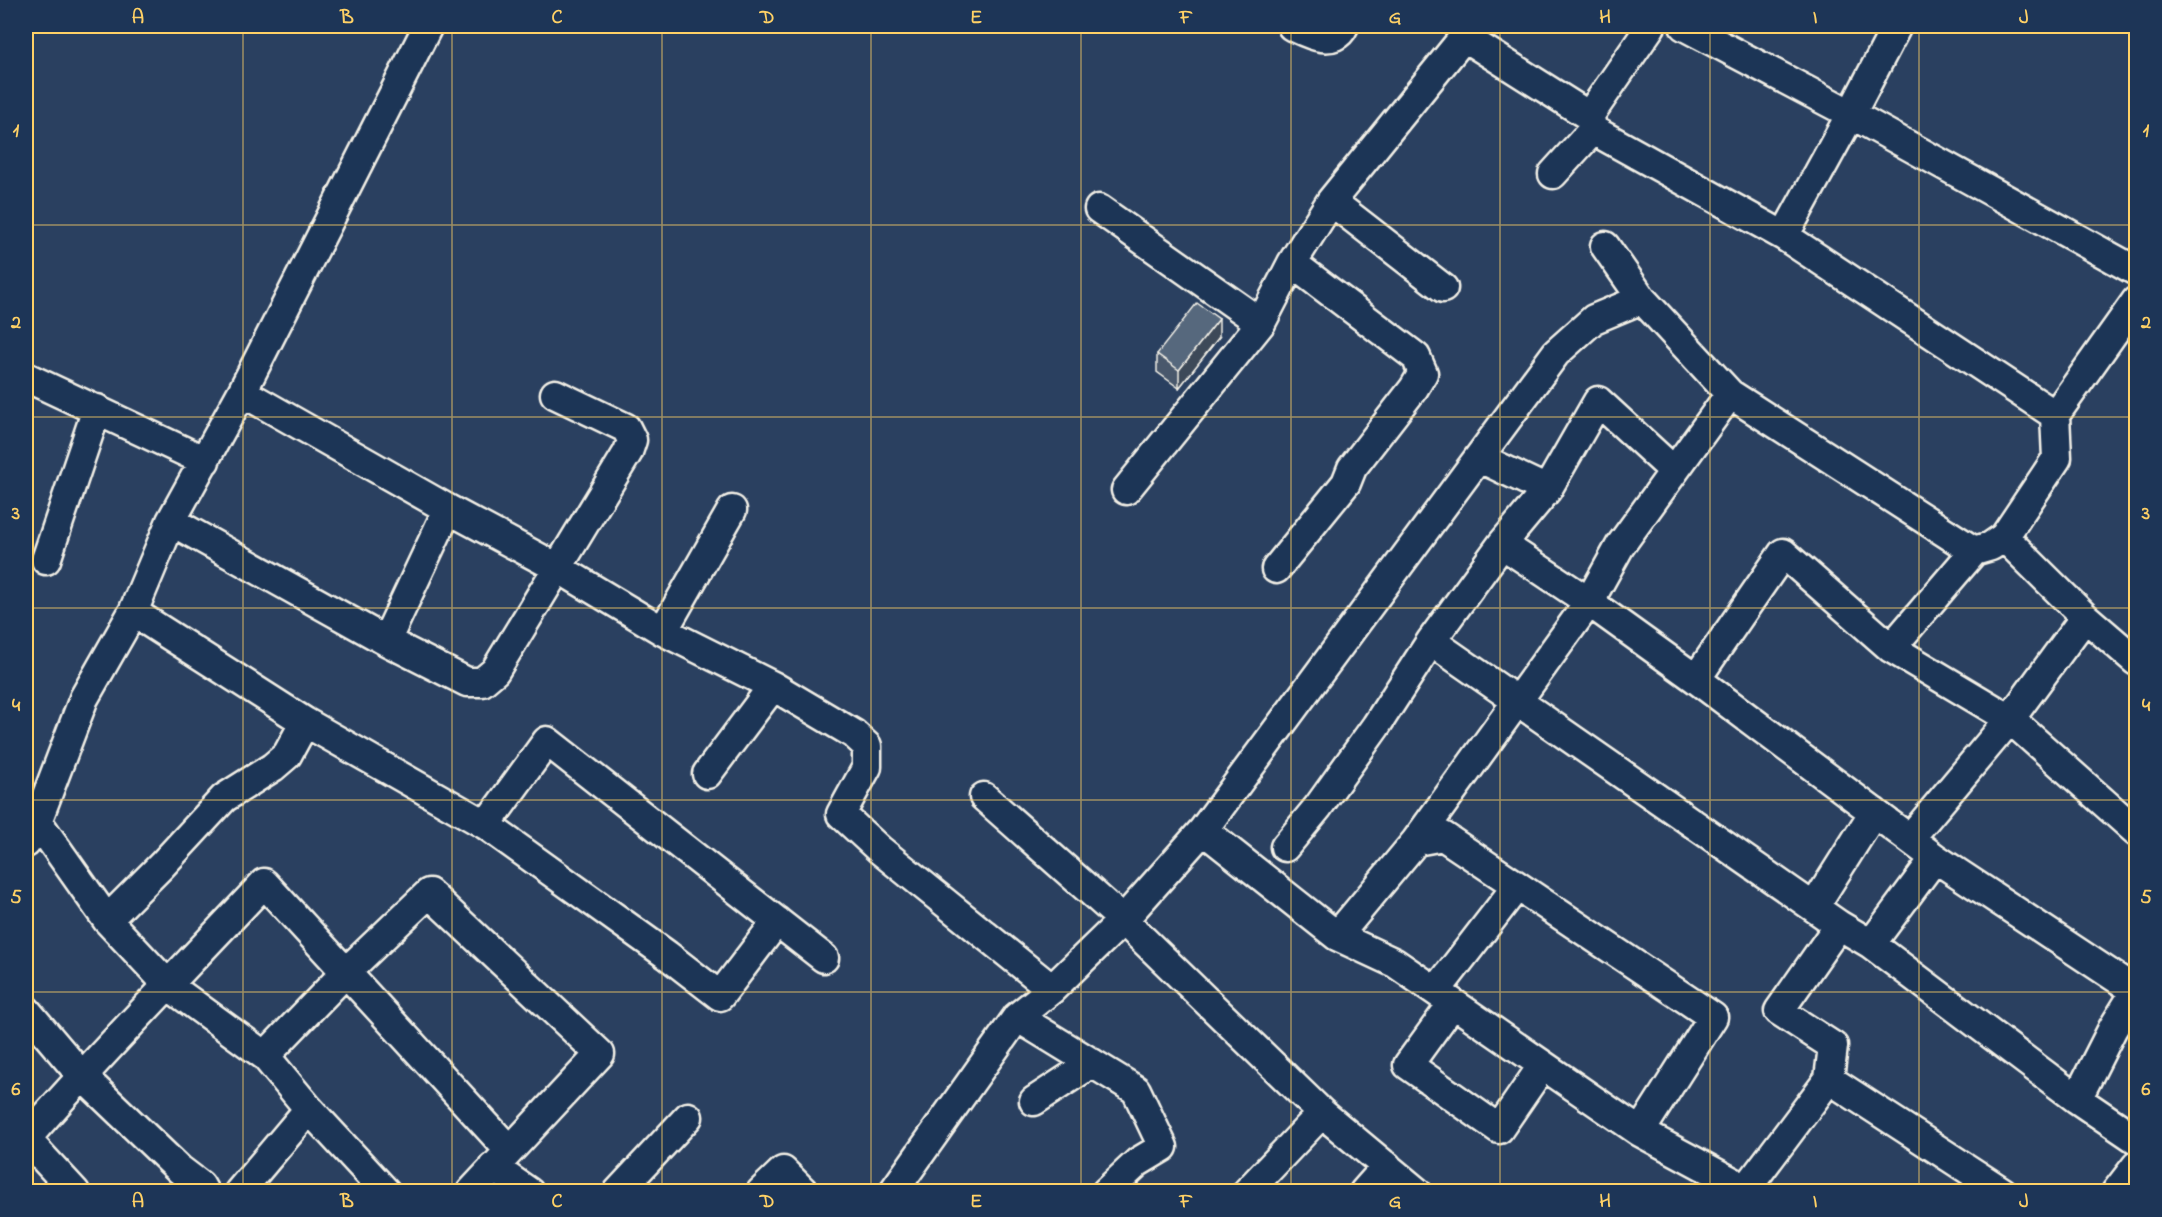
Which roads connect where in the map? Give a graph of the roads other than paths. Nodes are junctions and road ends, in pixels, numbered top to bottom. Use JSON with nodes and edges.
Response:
{"nodes":[{"id":1,"x":428,"y":26,"type":"edge"},
{"id":2,"x":1292,"y":26,"type":"edge"},
{"id":3,"x":1344,"y":26,"type":"edge"},
{"id":4,"x":1651,"y":26,"type":"edge"},
{"id":5,"x":1684,"y":26,"type":"edge"},
{"id":6,"x":1897,"y":26,"type":"edge"},
{"id":7,"x":1454,"y":31,"type":"edge"},
{"id":8,"x":1851,"y":114,"type":"junction"},
{"id":9,"x":1591,"y":123,"type":"junction"},
{"id":10,"x":1553,"y":174,"type":"dead end"},
{"id":11,"x":1331,"y":201,"type":"junction"},
{"id":12,"x":1099,"y":209,"type":"dead end"},
{"id":13,"x":1784,"y":236,"type":"junction"},
{"id":14,"x":1605,"y":246,"type":"dead end"},
{"id":15,"x":1292,"y":263,"type":"junction"},
{"id":16,"x":2136,"y":271,"type":"edge"},
{"id":17,"x":1443,"y":288,"type":"dead end"},
{"id":18,"x":1642,"y":299,"type":"junction"},
{"id":19,"x":2136,"y":301,"type":"edge"},
{"id":20,"x":1261,"y":323,"type":"junction"},
{"id":21,"x":26,"y":377,"type":"edge"},
{"id":22,"x":242,"y":392,"type":"junction"},
{"id":23,"x":555,"y":394,"type":"dead end"},
{"id":24,"x":1730,"y":394,"type":"junction"},
{"id":25,"x":97,"y":410,"type":"junction"},
{"id":26,"x":2055,"y":415,"type":"junction"},
{"id":27,"x":1480,"y":459,"type":"junction"},
{"id":28,"x":205,"y":461,"type":"junction"},
{"id":29,"x":1674,"y":471,"type":"junction"},
{"id":30,"x":1126,"y":490,"type":"dead end"},
{"id":31,"x":1547,"y":490,"type":"junction"},
{"id":32,"x":448,"y":508,"type":"junction"},
{"id":33,"x":732,"y":510,"type":"dead end"},
{"id":34,"x":171,"y":521,"type":"junction"},
{"id":35,"x":2004,"y":537,"type":"junction"},
{"id":36,"x":1502,"y":544,"type":"junction"},
{"id":37,"x":1974,"y":551,"type":"junction"},
{"id":38,"x":46,"y":560,"type":"dead end"},
{"id":39,"x":558,"y":568,"type":"junction"},
{"id":40,"x":1276,"y":569,"type":"dead end"},
{"id":41,"x":1589,"y":602,"type":"junction"},
{"id":42,"x":133,"y":612,"type":"junction"},
{"id":43,"x":2085,"y":617,"type":"junction"},
{"id":44,"x":663,"y":632,"type":"junction"},
{"id":45,"x":386,"y":641,"type":"junction"},
{"id":46,"x":1431,"y":641,"type":"junction"},
{"id":47,"x":1891,"y":648,"type":"junction"},
{"id":48,"x":2136,"y":661,"type":"edge"},
{"id":49,"x":1696,"y":679,"type":"junction"},
{"id":50,"x":773,"y":686,"type":"junction"},
{"id":51,"x":1517,"y":700,"type":"junction"},
{"id":52,"x":2010,"y":719,"type":"junction"},
{"id":53,"x":305,"y":722,"type":"junction"},
{"id":54,"x":707,"y":774,"type":"dead end"},
{"id":55,"x":984,"y":797,"type":"dead end"},
{"id":56,"x":1874,"y":812,"type":"junction"},
{"id":57,"x":30,"y":822,"type":"edge"},
{"id":58,"x":486,"y":825,"type":"junction"},
{"id":59,"x":1203,"y":830,"type":"junction"},
{"id":60,"x":2136,"y":831,"type":"edge"},
{"id":61,"x":1910,"y":838,"type":"junction"},
{"id":62,"x":1416,"y":841,"type":"junction"},
{"id":63,"x":1285,"y":847,"type":"dead end"},
{"id":64,"x":1935,"y":858,"type":"junction"},
{"id":65,"x":1517,"y":886,"type":"junction"},
{"id":66,"x":1814,"y":907,"type":"junction"},
{"id":67,"x":107,"y":920,"type":"junction"},
{"id":68,"x":1123,"y":920,"type":"junction"},
{"id":69,"x":777,"y":921,"type":"junction"},
{"id":70,"x":1839,"y":925,"type":"junction"},
{"id":71,"x":1337,"y":936,"type":"junction"},
{"id":72,"x":1871,"y":944,"type":"junction"},
{"id":73,"x":824,"y":958,"type":"dead end"},
{"id":74,"x":346,"y":972,"type":"junction"},
{"id":75,"x":169,"y":986,"type":"junction"},
{"id":76,"x":1052,"y":989,"type":"junction"},
{"id":77,"x":1445,"y":997,"type":"junction"},
{"id":78,"x":26,"y":1010,"type":"edge"},
{"id":79,"x":1017,"y":1017,"type":"junction"},
{"id":80,"x":265,"y":1056,"type":"junction"},
{"id":81,"x":1092,"y":1063,"type":"junction"},
{"id":82,"x":1543,"y":1065,"type":"junction"},
{"id":83,"x":81,"y":1075,"type":"junction"},
{"id":84,"x":1829,"y":1079,"type":"junction"},
{"id":85,"x":2077,"y":1098,"type":"junction"},
{"id":86,"x":1034,"y":1101,"type":"dead end"},
{"id":87,"x":309,"y":1109,"type":"junction"},
{"id":88,"x":1322,"y":1113,"type":"junction"},
{"id":89,"x":688,"y":1117,"type":"dead end"},
{"id":90,"x":1640,"y":1132,"type":"junction"},
{"id":91,"x":26,"y":1139,"type":"edge"},
{"id":92,"x":2136,"y":1139,"type":"edge"},
{"id":93,"x":501,"y":1158,"type":"junction"},
{"id":94,"x":1387,"y":1166,"type":"junction"},
{"id":95,"x":2136,"y":1166,"type":"edge"},
{"id":96,"x":1745,"y":1190,"type":"edge"},
{"id":97,"x":75,"y":1191,"type":"edge"},
{"id":98,"x":204,"y":1191,"type":"edge"},
{"id":99,"x":239,"y":1191,"type":"edge"},
{"id":100,"x":386,"y":1191,"type":"edge"},
{"id":101,"x":471,"y":1191,"type":"edge"},
{"id":102,"x":529,"y":1191,"type":"edge"},
{"id":103,"x":618,"y":1191,"type":"edge"},
{"id":104,"x":761,"y":1191,"type":"edge"},
{"id":105,"x":804,"y":1191,"type":"edge"},
{"id":106,"x":893,"y":1191,"type":"edge"},
{"id":107,"x":1106,"y":1191,"type":"edge"},
{"id":108,"x":1247,"y":1191,"type":"edge"},
{"id":109,"x":1364,"y":1191,"type":"edge"},
{"id":110,"x":1418,"y":1191,"type":"edge"},
{"id":111,"x":2003,"y":1191,"type":"edge"},
{"id":112,"x":2116,"y":1191,"type":"edge"}],
"edges":[{"from":1,"to":22,"type":"street"},
{"from":2,"to":3,"type":"street"},
{"from":4,"to":9,"type":"street"},
{"from":5,"to":8,"type":"street"},
{"from":6,"to":8,"type":"street"},
{"from":7,"to":9,"type":"street"},
{"from":7,"to":11,"type":"street"},
{"from":8,"to":13,"type":"street"},
{"from":8,"to":16,"type":"street"},
{"from":9,"to":10,"type":"street"},
{"from":9,"to":13,"type":"street"},
{"from":11,"to":15,"type":"street"},
{"from":11,"to":17,"type":"street"},
{"from":12,"to":20,"type":"street"},
{"from":13,"to":26,"type":"street"},
{"from":14,"to":18,"type":"street"},
{"from":15,"to":20,"type":"street"},
{"from":15,"to":40,"type":"street"},
{"from":18,"to":24,"type":"street"},
{"from":18,"to":27,"type":"street"},
{"from":19,"to":26,"type":"street"},
{"from":20,"to":30,"type":"street"},
{"from":21,"to":25,"type":"street"},
{"from":22,"to":28,"type":"street"},
{"from":22,"to":32,"type":"street"},
{"from":23,"to":39,"type":"street"},
{"from":24,"to":29,"type":"street"},
{"from":24,"to":37,"type":"street"},
{"from":25,"to":28,"type":"street"},
{"from":25,"to":38,"type":"street"},
{"from":26,"to":35,"type":"street"},
{"from":27,"to":31,"type":"street"},
{"from":27,"to":59,"type":"street"},
{"from":28,"to":34,"type":"street"},
{"from":29,"to":31,"type":"street"},
{"from":29,"to":41,"type":"street"},
{"from":31,"to":36,"type":"street"},
{"from":32,"to":39,"type":"street"},
{"from":32,"to":45,"type":"street"},
{"from":33,"to":44,"type":"street"},
{"from":34,"to":42,"type":"street"},
{"from":34,"to":45,"type":"street"},
{"from":35,"to":37,"type":"street"},
{"from":35,"to":43,"type":"street"},
{"from":36,"to":41,"type":"street"},
{"from":36,"to":46,"type":"street"},
{"from":37,"to":47,"type":"street"},
{"from":39,"to":44,"type":"street"},
{"from":39,"to":45,"type":"street"},
{"from":41,"to":49,"type":"street"},
{"from":41,"to":51,"type":"street"},
{"from":42,"to":53,"type":"street"},
{"from":42,"to":57,"type":"street"},
{"from":43,"to":48,"type":"street"},
{"from":43,"to":52,"type":"street"},
{"from":44,"to":50,"type":"street"},
{"from":46,"to":51,"type":"street"},
{"from":46,"to":63,"type":"street"},
{"from":47,"to":49,"type":"street"},
{"from":47,"to":52,"type":"street"},
{"from":49,"to":56,"type":"street"},
{"from":50,"to":54,"type":"street"},
{"from":50,"to":76,"type":"street"},
{"from":51,"to":62,"type":"street"},
{"from":51,"to":66,"type":"street"},
{"from":52,"to":60,"type":"street"},
{"from":52,"to":61,"type":"street"},
{"from":53,"to":58,"type":"street"},
{"from":53,"to":67,"type":"street"},
{"from":55,"to":68,"type":"street"},
{"from":56,"to":61,"type":"street"},
{"from":56,"to":66,"type":"street"},
{"from":57,"to":67,"type":"street"},
{"from":58,"to":69,"type":"street"},
{"from":58,"to":69,"type":"street"},
{"from":59,"to":68,"type":"street"},
{"from":59,"to":71,"type":"street"},
{"from":61,"to":64,"type":"street"},
{"from":62,"to":65,"type":"street"},
{"from":62,"to":71,"type":"street"},
{"from":64,"to":72,"type":"street"},
{"from":64,"to":85,"type":"street"},
{"from":65,"to":77,"type":"street"},
{"from":65,"to":90,"type":"street"},
{"from":66,"to":70,"type":"street"},
{"from":67,"to":75,"type":"street"},
{"from":68,"to":76,"type":"street"},
{"from":68,"to":88,"type":"street"},
{"from":69,"to":73,"type":"street"},
{"from":70,"to":72,"type":"street"},
{"from":70,"to":84,"type":"street"},
{"from":71,"to":77,"type":"street"},
{"from":72,"to":85,"type":"street"},
{"from":74,"to":75,"type":"street"},
{"from":74,"to":80,"type":"street"},
{"from":74,"to":93,"type":"street"},
{"from":74,"to":93,"type":"street"},
{"from":75,"to":80,"type":"street"},
{"from":75,"to":83,"type":"street"},
{"from":76,"to":79,"type":"street"},
{"from":77,"to":82,"type":"street"},
{"from":77,"to":82,"type":"street"},
{"from":78,"to":83,"type":"street"},
{"from":79,"to":81,"type":"street"},
{"from":79,"to":106,"type":"street"},
{"from":80,"to":87,"type":"street"},
{"from":81,"to":86,"type":"street"},
{"from":81,"to":107,"type":"street"},
{"from":82,"to":90,"type":"street"},
{"from":83,"to":91,"type":"street"},
{"from":83,"to":98,"type":"street"},
{"from":84,"to":96,"type":"street"},
{"from":84,"to":111,"type":"street"},
{"from":85,"to":92,"type":"street"},
{"from":87,"to":99,"type":"street"},
{"from":87,"to":100,"type":"street"},
{"from":88,"to":94,"type":"street"},
{"from":88,"to":108,"type":"street"},
{"from":89,"to":103,"type":"street"},
{"from":90,"to":96,"type":"street"},
{"from":91,"to":97,"type":"street"},
{"from":93,"to":101,"type":"street"},
{"from":93,"to":102,"type":"street"},
{"from":94,"to":109,"type":"street"},
{"from":94,"to":110,"type":"street"},
{"from":95,"to":112,"type":"street"},
{"from":104,"to":105,"type":"street"}]}
